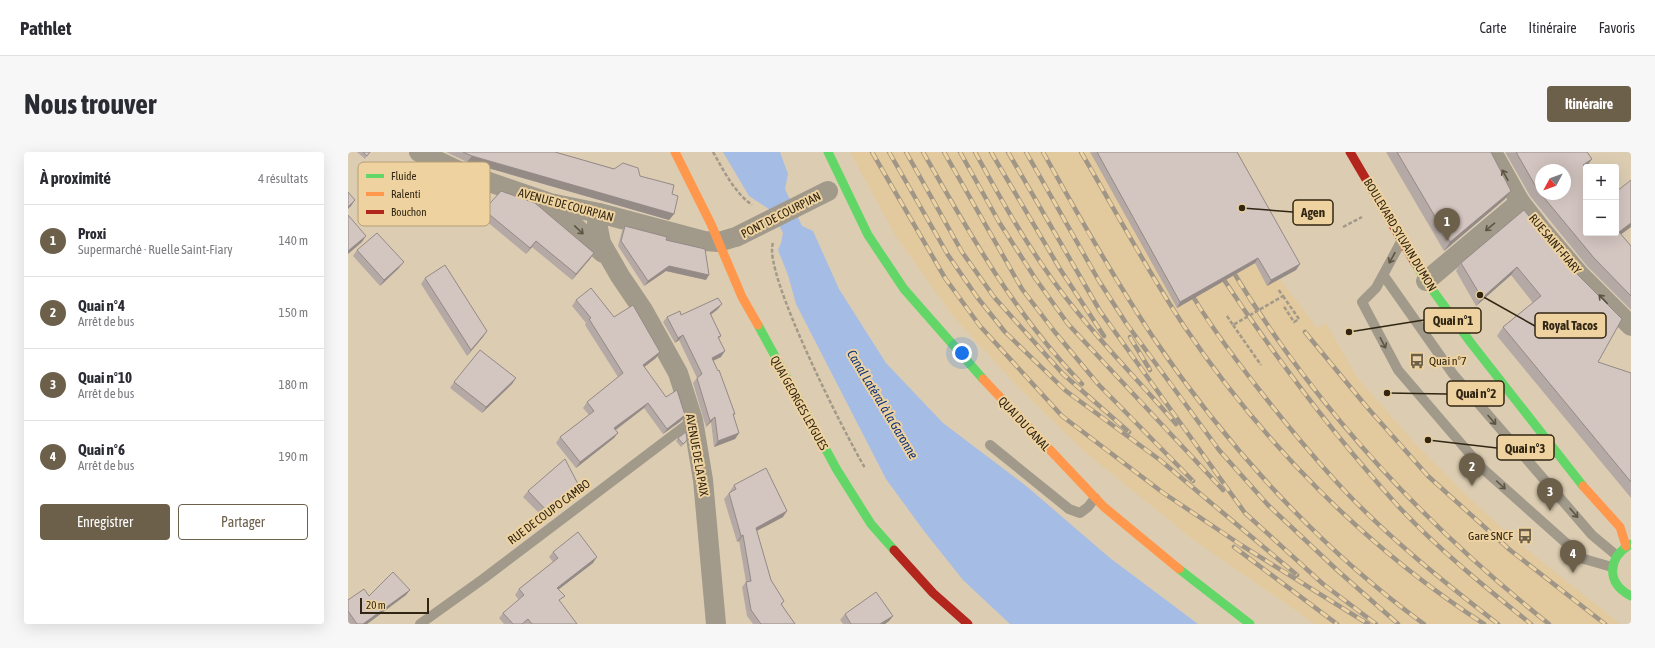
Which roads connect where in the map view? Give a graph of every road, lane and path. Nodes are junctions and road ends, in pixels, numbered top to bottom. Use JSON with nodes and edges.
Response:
{"nodes":[{"id":1,"x":418,"y":152,"type":"edge"},
{"id":2,"x":674,"y":152,"type":"edge"},
{"id":3,"x":713,"y":152,"type":"edge"},
{"id":4,"x":828,"y":152,"type":"edge"},
{"id":5,"x":1350,"y":152,"type":"edge"},
{"id":6,"x":1492,"y":152,"type":"edge"},
{"id":7,"x":439,"y":162,"type":"edge"},
{"id":8,"x":490,"y":182,"type":"edge"},
{"id":9,"x":836,"y":187,"type":"junction"},
{"id":10,"x":1520,"y":202,"type":"junction"},
{"id":11,"x":550,"y":203,"type":"junction"},
{"id":12,"x":758,"y":207,"type":"dead end"},
{"id":13,"x":599,"y":213,"type":"junction"},
{"id":14,"x":728,"y":240,"type":"junction"},
{"id":15,"x":1402,"y":240,"type":"junction"},
{"id":16,"x":774,"y":241,"type":"dead end"},
{"id":17,"x":610,"y":260,"type":"junction"},
{"id":18,"x":1384,"y":276,"type":"junction"},
{"id":19,"x":1426,"y":281,"type":"junction"},
{"id":20,"x":1278,"y":289,"type":"dead end"},
{"id":21,"x":1282,"y":296,"type":"junction"},
{"id":22,"x":1283,"y":305,"type":"dead end"},
{"id":23,"x":1228,"y":316,"type":"dead end"},
{"id":24,"x":1233,"y":325,"type":"junction"},
{"id":25,"x":1631,"y":326,"type":"edge"},
{"id":26,"x":1261,"y":365,"type":"dead end"},
{"id":27,"x":693,"y":420,"type":"junction"},
{"id":28,"x":990,"y":445,"type":"dead end"},
{"id":29,"x":866,"y":469,"type":"dead end"},
{"id":30,"x":1095,"y":498,"type":"junction"},
{"id":31,"x":1628,"y":545,"type":"edge"},
{"id":32,"x":1616,"y":555,"type":"junction"},
{"id":33,"x":1612,"y":567,"type":"junction"},
{"id":34,"x":1631,"y":596,"type":"edge"},
{"id":35,"x":420,"y":624,"type":"edge"},
{"id":36,"x":716,"y":624,"type":"edge"},
{"id":37,"x":968,"y":624,"type":"edge"},
{"id":38,"x":1250,"y":624,"type":"edge"}],
"edges":[{"from":1,"to":7,"type":"street","name":"AVENUE DE COURPIAN"},
{"from":2,"to":14,"type":"street","name":"QUAI GEORGES LEYGUES"},
{"from":3,"to":12,"type":"path"},
{"from":4,"to":9,"type":"street","name":"QUAI DU CANAL"},
{"from":5,"to":15,"type":"street","name":"BOULEVARD SYLVAIN DUMON"},
{"from":10,"to":6,"type":"street","name":"RUE SAINT-FIARY","one_way":true},
{"from":8,"to":11,"type":"street","name":"AVENUE DE COURPIAN"},
{"from":9,"to":14,"type":"street","name":"PONT DE COURPIAN","bridge":true},
{"from":9,"to":30,"type":"street","name":"QUAI DU CANAL"},
{"from":10,"to":19,"type":"street","one_way":true},
{"from":25,"to":10,"type":"street","name":"RUE SAINT-FIARY","one_way":true},
{"from":11,"to":13,"type":"street","name":"AVENUE DE COURPIAN"},
{"from":11,"to":17,"type":"street","one_way":true},
{"from":13,"to":14,"type":"street","name":"AVENUE DE COURPIAN"},
{"from":13,"to":17,"type":"street","name":"AVENUE DE LA PAIX"},
{"from":14,"to":37,"type":"street","name":"QUAI GEORGES LEYGUES"},
{"from":15,"to":18,"type":"lane","one_way":true},
{"from":15,"to":19,"type":"street","name":"BOULEVARD SYLVAIN DUMON"},
{"from":16,"to":29,"type":"path"},
{"from":17,"to":27,"type":"street","name":"AVENUE DE LA PAIX"},
{"from":18,"to":32,"type":"lane","one_way":true},
{"from":18,"to":33,"type":"lane","one_way":true},
{"from":19,"to":31,"type":"street","name":"BOULEVARD SYLVAIN DUMON"},
{"from":20,"to":21,"type":"path","bridge":true},
{"from":21,"to":22,"type":"path"},
{"from":21,"to":24,"type":"path","bridge":true},
{"from":23,"to":24,"type":"path","bridge":true},
{"from":24,"to":26,"type":"path"},
{"from":27,"to":35,"type":"lane","name":"RUE DE COUPO CAMBO"},
{"from":27,"to":36,"type":"street","name":"AVENUE DE LA PAIX"},
{"from":28,"to":30,"type":"lane"},
{"from":30,"to":38,"type":"street","name":"QUAI DU CANAL"},
{"from":31,"to":32,"type":"street"},
{"from":32,"to":33,"type":"street"},
{"from":33,"to":34,"type":"street"}]}
